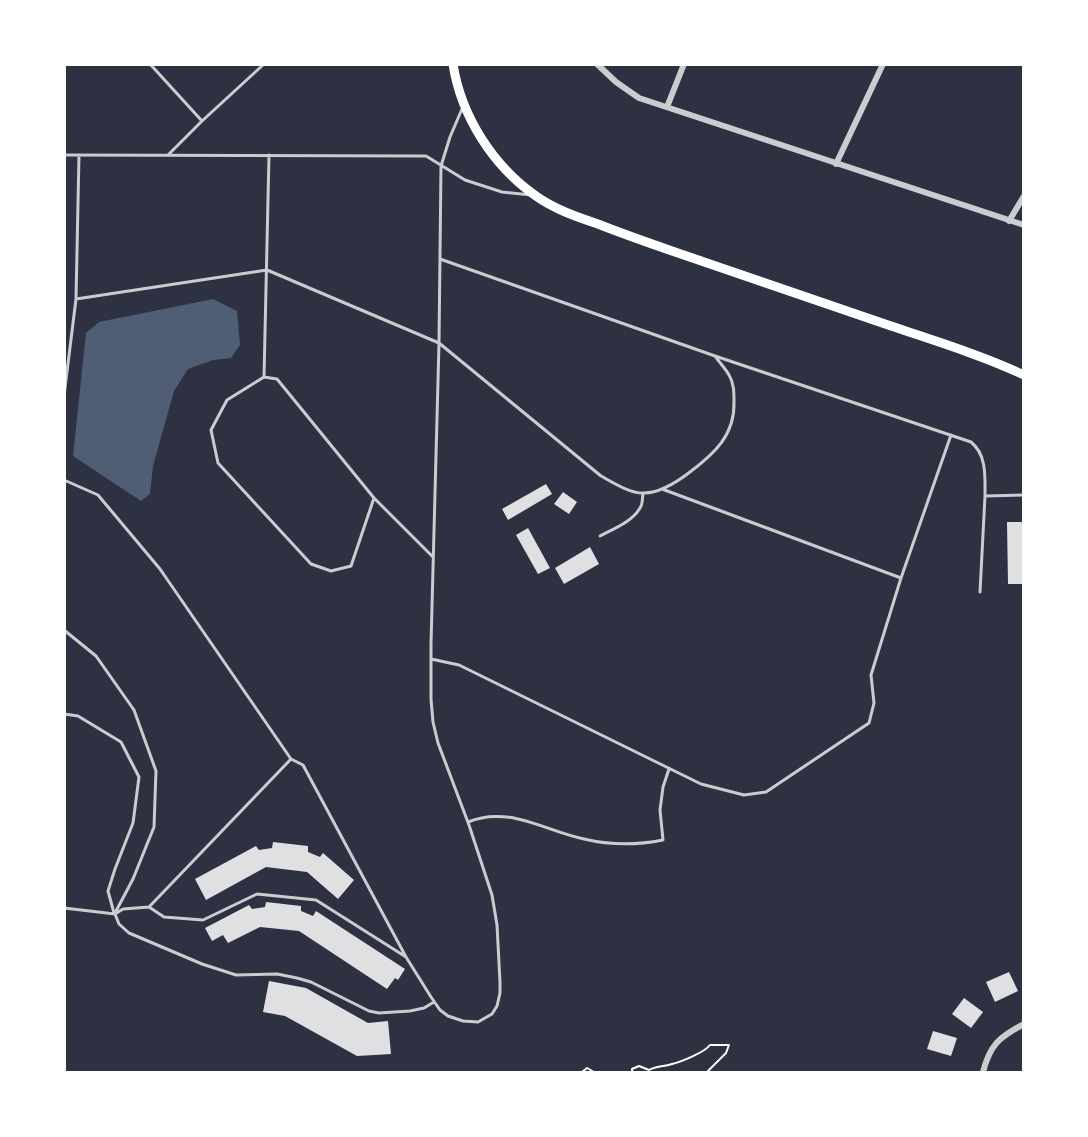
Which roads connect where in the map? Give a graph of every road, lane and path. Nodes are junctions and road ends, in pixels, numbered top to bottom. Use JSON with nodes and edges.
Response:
{"nodes":[{"id":1,"x":150,"y":64,"type":"edge"},
{"id":2,"x":264,"y":64,"type":"edge"},
{"id":3,"x":453,"y":64,"type":"edge"},
{"id":4,"x":597,"y":64,"type":"edge"},
{"id":5,"x":684,"y":64,"type":"edge"},
{"id":6,"x":883,"y":64,"type":"edge"},
{"id":7,"x":464,"y":105,"type":"junction"},
{"id":8,"x":668,"y":107,"type":"junction"},
{"id":9,"x":202,"y":121,"type":"junction"},
{"id":10,"x":64,"y":154,"type":"edge"},
{"id":11,"x":79,"y":155,"type":"junction"},
{"id":12,"x":169,"y":155,"type":"junction"},
{"id":13,"x":269,"y":155,"type":"junction"},
{"id":14,"x":836,"y":164,"type":"junction"},
{"id":15,"x":441,"y":166,"type":"junction"},
{"id":16,"x":535,"y":196,"type":"junction"},
{"id":17,"x":1023,"y":196,"type":"edge"},
{"id":18,"x":1009,"y":221,"type":"junction"},
{"id":19,"x":1023,"y":225,"type":"edge"},
{"id":20,"x":440,"y":259,"type":"junction"},
{"id":21,"x":267,"y":270,"type":"junction"},
{"id":22,"x":76,"y":298,"type":"junction"},
{"id":23,"x":438,"y":342,"type":"junction"},
{"id":24,"x":715,"y":356,"type":"junction"},
{"id":25,"x":1023,"y":375,"type":"edge"},
{"id":26,"x":264,"y":377,"type":"junction"},
{"id":27,"x":64,"y":396,"type":"edge"},
{"id":28,"x":951,"y":435,"type":"junction"},
{"id":29,"x":64,"y":480,"type":"edge"},
{"id":30,"x":662,"y":489,"type":"junction"},
{"id":31,"x":643,"y":494,"type":"junction"},
{"id":32,"x":1023,"y":495,"type":"edge"},
{"id":33,"x":986,"y":496,"type":"junction"},
{"id":34,"x":374,"y":498,"type":"junction"},
{"id":35,"x":600,"y":536,"type":"dead end"},
{"id":36,"x":433,"y":557,"type":"junction"},
{"id":37,"x":902,"y":578,"type":"junction"},
{"id":38,"x":980,"y":592,"type":"dead end"},
{"id":39,"x":64,"y":630,"type":"edge"},
{"id":40,"x":431,"y":659,"type":"junction"},
{"id":41,"x":64,"y":714,"type":"edge"},
{"id":42,"x":291,"y":759,"type":"junction"},
{"id":43,"x":669,"y":769,"type":"junction"},
{"id":44,"x":468,"y":822,"type":"junction"},
{"id":45,"x":148,"y":907,"type":"junction"},
{"id":46,"x":64,"y":908,"type":"edge"},
{"id":47,"x":114,"y":914,"type":"junction"},
{"id":48,"x":406,"y":957,"type":"junction"},
{"id":49,"x":434,"y":1002,"type":"junction"},
{"id":50,"x":1023,"y":1024,"type":"edge"},
{"id":51,"x":582,"y":1072,"type":"edge"},
{"id":52,"x":594,"y":1072,"type":"edge"},
{"id":53,"x":632,"y":1072,"type":"edge"},
{"id":54,"x":707,"y":1072,"type":"edge"},
{"id":55,"x":983,"y":1072,"type":"edge"}],
"edges":[{"from":1,"to":9,"type":"lane"},
{"from":2,"to":9,"type":"lane"},
{"from":3,"to":7,"type":"main road"},
{"from":4,"to":8,"type":"street"},
{"from":5,"to":8,"type":"street"},
{"from":6,"to":14,"type":"street"},
{"from":7,"to":15,"type":"lane"},
{"from":7,"to":16,"type":"main road"},
{"from":8,"to":14,"type":"street"},
{"from":9,"to":12,"type":"lane"},
{"from":10,"to":11,"type":"lane"},
{"from":11,"to":12,"type":"lane"},
{"from":11,"to":22,"type":"lane"},
{"from":12,"to":13,"type":"lane"},
{"from":13,"to":15,"type":"lane"},
{"from":13,"to":21,"type":"lane"},
{"from":14,"to":18,"type":"street"},
{"from":15,"to":16,"type":"lane"},
{"from":15,"to":20,"type":"lane"},
{"from":16,"to":25,"type":"main road"},
{"from":17,"to":18,"type":"street"},
{"from":18,"to":19,"type":"street"},
{"from":20,"to":23,"type":"lane"},
{"from":20,"to":24,"type":"lane"},
{"from":21,"to":22,"type":"lane"},
{"from":21,"to":23,"type":"lane"},
{"from":21,"to":26,"type":"lane"},
{"from":22,"to":27,"type":"lane"},
{"from":23,"to":31,"type":"lane"},
{"from":23,"to":36,"type":"lane"},
{"from":24,"to":28,"type":"lane"},
{"from":24,"to":30,"type":"lane"},
{"from":26,"to":34,"type":"lane"},
{"from":26,"to":34,"type":"lane"},
{"from":28,"to":33,"type":"lane"},
{"from":28,"to":37,"type":"lane"},
{"from":29,"to":42,"type":"lane"},
{"from":30,"to":31,"type":"lane"},
{"from":30,"to":37,"type":"lane"},
{"from":31,"to":35,"type":"lane"},
{"from":32,"to":33,"type":"lane"},
{"from":33,"to":38,"type":"lane"},
{"from":34,"to":36,"type":"lane"},
{"from":36,"to":40,"type":"lane"},
{"from":37,"to":43,"type":"lane"},
{"from":39,"to":47,"type":"lane"},
{"from":40,"to":43,"type":"lane"},
{"from":40,"to":44,"type":"lane"},
{"from":41,"to":47,"type":"lane"},
{"from":42,"to":45,"type":"lane"},
{"from":42,"to":48,"type":"lane"},
{"from":43,"to":44,"type":"lane"},
{"from":44,"to":49,"type":"lane"},
{"from":45,"to":47,"type":"lane"},
{"from":45,"to":48,"type":"lane"},
{"from":46,"to":47,"type":"lane"},
{"from":47,"to":49,"type":"lane"},
{"from":48,"to":49,"type":"lane"},
{"from":50,"to":55,"type":"street"},
{"from":51,"to":52,"type":"path"},
{"from":53,"to":54,"type":"path"}]}
